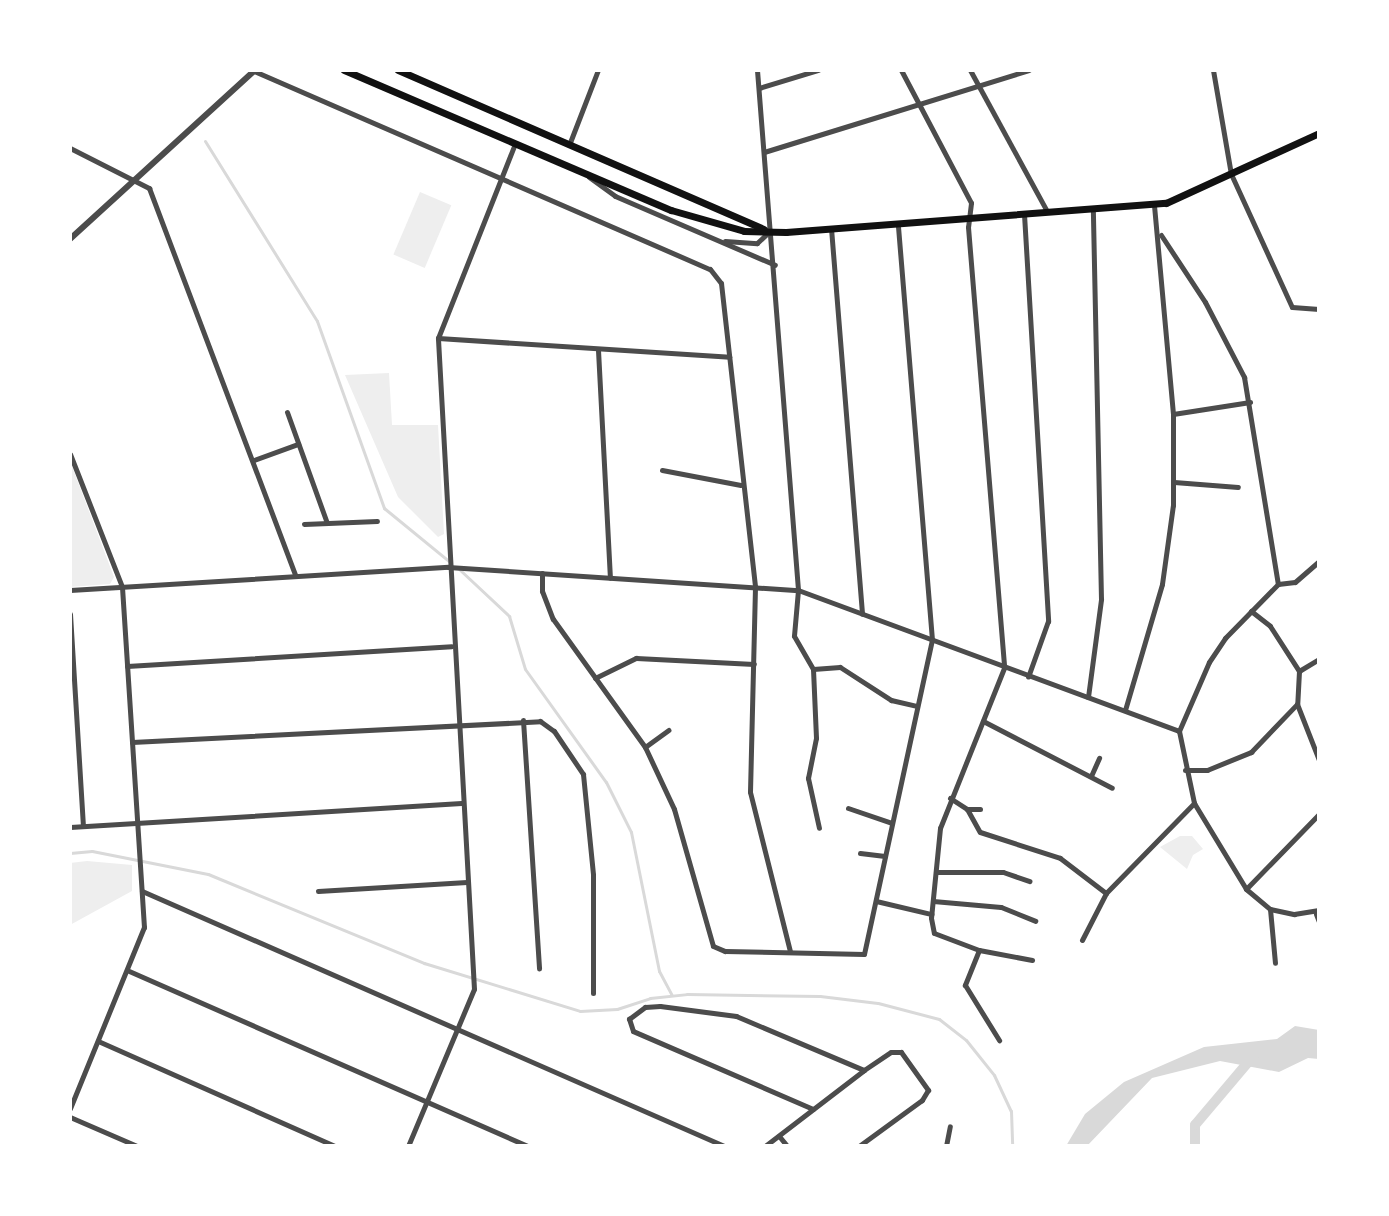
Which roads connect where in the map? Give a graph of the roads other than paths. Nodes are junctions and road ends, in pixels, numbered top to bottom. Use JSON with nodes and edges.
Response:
{"nodes":[{"id":1,"x":255,"y":70,"type":"edge"},
{"id":2,"x":344,"y":70,"type":"edge"},
{"id":3,"x":398,"y":70,"type":"edge"},
{"id":4,"x":598,"y":70,"type":"edge"},
{"id":5,"x":757,"y":70,"type":"edge"},
{"id":6,"x":818,"y":70,"type":"edge"},
{"id":7,"x":901,"y":70,"type":"edge"},
{"id":8,"x":970,"y":70,"type":"edge"},
{"id":9,"x":1029,"y":70,"type":"edge"},
{"id":10,"x":1213,"y":70,"type":"edge"},
{"id":11,"x":978,"y":84,"type":"junction"},
{"id":12,"x":759,"y":88,"type":"junction"},
{"id":13,"x":921,"y":106,"type":"junction"},
{"id":14,"x":1319,"y":133,"type":"edge"},
{"id":15,"x":515,"y":144,"type":"junction"},
{"id":16,"x":569,"y":145,"type":"junction"},
{"id":17,"x":70,"y":148,"type":"edge"},
{"id":18,"x":764,"y":152,"type":"junction"},
{"id":19,"x":585,"y":174,"type":"junction"},
{"id":20,"x":1231,"y":174,"type":"junction"},
{"id":21,"x":137,"y":178,"type":"junction"},
{"id":22,"x":502,"y":178,"type":"junction"},
{"id":23,"x":1154,"y":205,"type":"junction"},
{"id":24,"x":1093,"y":209,"type":"junction"},
{"id":25,"x":1047,"y":212,"type":"junction"},
{"id":26,"x":1024,"y":213,"type":"junction"},
{"id":27,"x":973,"y":216,"type":"junction"},
{"id":28,"x":898,"y":222,"type":"junction"},
{"id":29,"x":831,"y":228,"type":"junction"},
{"id":30,"x":770,"y":231,"type":"junction"},
{"id":31,"x":1159,"y":231,"type":"junction"},
{"id":32,"x":70,"y":239,"type":"edge"},
{"id":33,"x":720,"y":241,"type":"junction"},
{"id":34,"x":775,"y":265,"type":"junction"},
{"id":35,"x":1319,"y":314,"type":"edge"},
{"id":36,"x":438,"y":338,"type":"junction"},
{"id":37,"x":598,"y":350,"type":"junction"},
{"id":38,"x":729,"y":357,"type":"junction"},
{"id":39,"x":1250,"y":402,"type":"junction"},
{"id":40,"x":287,"y":412,"type":"dead end"},
{"id":41,"x":1173,"y":414,"type":"junction"},
{"id":42,"x":298,"y":444,"type":"junction"},
{"id":43,"x":70,"y":454,"type":"edge"},
{"id":44,"x":254,"y":460,"type":"junction"},
{"id":45,"x":662,"y":470,"type":"dead end"},
{"id":46,"x":1174,"y":482,"type":"junction"},
{"id":47,"x":741,"y":485,"type":"junction"},
{"id":48,"x":1238,"y":487,"type":"dead end"},
{"id":49,"x":377,"y":521,"type":"dead end"},
{"id":50,"x":327,"y":523,"type":"junction"},
{"id":51,"x":304,"y":524,"type":"dead end"},
{"id":52,"x":1318,"y":561,"type":"edge"},
{"id":53,"x":448,"y":567,"type":"junction"},
{"id":54,"x":542,"y":573,"type":"junction"},
{"id":55,"x":295,"y":575,"type":"junction"},
{"id":56,"x":610,"y":578,"type":"junction"},
{"id":57,"x":1278,"y":584,"type":"junction"},
{"id":58,"x":122,"y":587,"type":"junction"},
{"id":59,"x":755,"y":587,"type":"junction"},
{"id":60,"x":70,"y":590,"type":"edge"},
{"id":61,"x":798,"y":590,"type":"junction"},
{"id":62,"x":1251,"y":611,"type":"junction"},
{"id":63,"x":70,"y":614,"type":"edge"},
{"id":64,"x":862,"y":614,"type":"junction"},
{"id":65,"x":932,"y":640,"type":"junction"},
{"id":66,"x":451,"y":646,"type":"junction"},
{"id":67,"x":1319,"y":659,"type":"edge"},
{"id":68,"x":754,"y":664,"type":"junction"},
{"id":69,"x":127,"y":666,"type":"junction"},
{"id":70,"x":1004,"y":668,"type":"junction"},
{"id":71,"x":813,"y":669,"type":"junction"},
{"id":72,"x":1299,"y":671,"type":"junction"},
{"id":73,"x":1028,"y":677,"type":"junction"},
{"id":74,"x":595,"y":678,"type":"junction"},
{"id":75,"x":1088,"y":697,"type":"junction"},
{"id":76,"x":1297,"y":704,"type":"junction"},
{"id":77,"x":916,"y":706,"type":"junction"},
{"id":78,"x":1125,"y":710,"type":"junction"},
{"id":79,"x":523,"y":720,"type":"junction"},
{"id":80,"x":983,"y":721,"type":"junction"},
{"id":81,"x":458,"y":723,"type":"junction"},
{"id":82,"x":668,"y":730,"type":"dead end"},
{"id":83,"x":1179,"y":731,"type":"junction"},
{"id":84,"x":132,"y":742,"type":"junction"},
{"id":85,"x":645,"y":747,"type":"junction"},
{"id":86,"x":1099,"y":758,"type":"dead end"},
{"id":87,"x":1319,"y":760,"type":"edge"},
{"id":88,"x":1185,"y":770,"type":"junction"},
{"id":89,"x":1091,"y":776,"type":"junction"},
{"id":90,"x":1112,"y":788,"type":"dead end"},
{"id":91,"x":950,"y":798,"type":"junction"},
{"id":92,"x":461,"y":803,"type":"junction"},
{"id":93,"x":1194,"y":803,"type":"junction"},
{"id":94,"x":848,"y":808,"type":"dead end"},
{"id":95,"x":967,"y":809,"type":"junction"},
{"id":96,"x":980,"y":809,"type":"dead end"},
{"id":97,"x":1319,"y":814,"type":"edge"},
{"id":98,"x":137,"y":822,"type":"junction"},
{"id":99,"x":892,"y":823,"type":"junction"},
{"id":100,"x":83,"y":826,"type":"junction"},
{"id":101,"x":70,"y":827,"type":"edge"},
{"id":102,"x":819,"y":828,"type":"dead end"},
{"id":103,"x":860,"y":853,"type":"dead end"},
{"id":104,"x":885,"y":856,"type":"junction"},
{"id":105,"x":936,"y":872,"type":"junction"},
{"id":106,"x":1029,"y":881,"type":"dead end"},
{"id":107,"x":467,"y":882,"type":"junction"},
{"id":108,"x":1246,"y":889,"type":"junction"},
{"id":109,"x":142,"y":891,"type":"junction"},
{"id":110,"x":318,"y":891,"type":"dead end"},
{"id":111,"x":1106,"y":893,"type":"junction"},
{"id":112,"x":876,"y":901,"type":"junction"},
{"id":113,"x":933,"y":901,"type":"junction"},
{"id":114,"x":1270,"y":909,"type":"junction"},
{"id":115,"x":1317,"y":912,"type":"edge"},
{"id":116,"x":931,"y":914,"type":"junction"},
{"id":117,"x":1035,"y":921,"type":"dead end"},
{"id":118,"x":1319,"y":922,"type":"edge"},
{"id":119,"x":1082,"y":940,"type":"dead end"},
{"id":120,"x":979,"y":950,"type":"junction"},
{"id":121,"x":790,"y":951,"type":"junction"},
{"id":122,"x":1032,"y":960,"type":"dead end"},
{"id":123,"x":1275,"y":963,"type":"dead end"},
{"id":124,"x":539,"y":968,"type":"dead end"},
{"id":125,"x":129,"y":971,"type":"junction"},
{"id":126,"x":593,"y":993,"type":"dead end"},
{"id":127,"x":460,"y":1030,"type":"junction"},
{"id":128,"x":999,"y":1040,"type":"dead end"},
{"id":129,"x":98,"y":1041,"type":"junction"},
{"id":130,"x":864,"y":1070,"type":"junction"},
{"id":131,"x":427,"y":1101,"type":"junction"},
{"id":132,"x":70,"y":1108,"type":"edge"},
{"id":133,"x":813,"y":1109,"type":"junction"},
{"id":134,"x":70,"y":1117,"type":"edge"},
{"id":135,"x":950,"y":1126,"type":"dead end"},
{"id":136,"x":779,"y":1136,"type":"junction"},
{"id":137,"x":137,"y":1146,"type":"edge"},
{"id":138,"x":335,"y":1146,"type":"edge"},
{"id":139,"x":408,"y":1146,"type":"edge"},
{"id":140,"x":528,"y":1146,"type":"edge"},
{"id":141,"x":724,"y":1146,"type":"edge"},
{"id":142,"x":765,"y":1146,"type":"edge"},
{"id":143,"x":787,"y":1146,"type":"edge"},
{"id":144,"x":859,"y":1146,"type":"edge"},
{"id":145,"x":946,"y":1146,"type":"edge"}],
"edges":[{"from":1,"to":21,"type":"street"},
{"from":1,"to":22,"type":"street"},
{"from":2,"to":15,"type":"main road"},
{"from":3,"to":16,"type":"main road"},
{"from":4,"to":16,"type":"street"},
{"from":5,"to":12,"type":"street"},
{"from":6,"to":12,"type":"street"},
{"from":7,"to":13,"type":"street"},
{"from":8,"to":11,"type":"street"},
{"from":9,"to":11,"type":"street"},
{"from":10,"to":20,"type":"street"},
{"from":11,"to":13,"type":"street"},
{"from":11,"to":25,"type":"street"},
{"from":12,"to":18,"type":"street"},
{"from":13,"to":18,"type":"street"},
{"from":13,"to":27,"type":"street"},
{"from":14,"to":20,"type":"main road"},
{"from":15,"to":19,"type":"main road"},
{"from":15,"to":22,"type":"street"},
{"from":16,"to":30,"type":"main road"},
{"from":17,"to":21,"type":"street"},
{"from":18,"to":30,"type":"street"},
{"from":19,"to":30,"type":"main road"},
{"from":19,"to":33,"type":"street"},
{"from":20,"to":23,"type":"main road"},
{"from":20,"to":35,"type":"street"},
{"from":21,"to":32,"type":"street"},
{"from":21,"to":44,"type":"street"},
{"from":22,"to":36,"type":"street"},
{"from":22,"to":38,"type":"street"},
{"from":23,"to":24,"type":"main road"},
{"from":23,"to":31,"type":"street"},
{"from":24,"to":25,"type":"main road"},
{"from":24,"to":75,"type":"street"},
{"from":25,"to":26,"type":"main road"},
{"from":26,"to":27,"type":"main road"},
{"from":26,"to":73,"type":"street"},
{"from":27,"to":28,"type":"main road"},
{"from":27,"to":70,"type":"street"},
{"from":28,"to":29,"type":"main road"},
{"from":28,"to":65,"type":"street"},
{"from":29,"to":30,"type":"main road"},
{"from":29,"to":64,"type":"street"},
{"from":30,"to":33,"type":"street"},
{"from":30,"to":34,"type":"street"},
{"from":31,"to":39,"type":"street"},
{"from":31,"to":41,"type":"street"},
{"from":33,"to":34,"type":"street"},
{"from":34,"to":61,"type":"street"},
{"from":36,"to":37,"type":"street"},
{"from":36,"to":53,"type":"street"},
{"from":37,"to":38,"type":"street"},
{"from":37,"to":56,"type":"street"},
{"from":38,"to":47,"type":"street"},
{"from":39,"to":41,"type":"street"},
{"from":39,"to":57,"type":"street"},
{"from":40,"to":42,"type":"street"},
{"from":41,"to":46,"type":"street"},
{"from":42,"to":44,"type":"street"},
{"from":42,"to":50,"type":"street"},
{"from":43,"to":58,"type":"street"},
{"from":44,"to":55,"type":"street"},
{"from":45,"to":47,"type":"street"},
{"from":46,"to":48,"type":"street"},
{"from":46,"to":78,"type":"street"},
{"from":47,"to":59,"type":"street"},
{"from":49,"to":50,"type":"street"},
{"from":50,"to":51,"type":"street"},
{"from":52,"to":57,"type":"street"},
{"from":53,"to":54,"type":"street"},
{"from":53,"to":55,"type":"street"},
{"from":53,"to":66,"type":"street"},
{"from":54,"to":56,"type":"street"},
{"from":54,"to":74,"type":"street"},
{"from":55,"to":58,"type":"street"},
{"from":56,"to":59,"type":"street"},
{"from":57,"to":62,"type":"street"},
{"from":58,"to":60,"type":"street"},
{"from":58,"to":69,"type":"street"},
{"from":59,"to":61,"type":"street"},
{"from":59,"to":68,"type":"street"},
{"from":61,"to":64,"type":"street"},
{"from":61,"to":71,"type":"street"},
{"from":62,"to":72,"type":"street"},
{"from":62,"to":83,"type":"street"},
{"from":63,"to":100,"type":"street"},
{"from":64,"to":65,"type":"street"},
{"from":65,"to":70,"type":"street"},
{"from":65,"to":77,"type":"street"},
{"from":66,"to":69,"type":"street"},
{"from":66,"to":81,"type":"street"},
{"from":67,"to":72,"type":"street"},
{"from":68,"to":74,"type":"street"},
{"from":68,"to":121,"type":"street"},
{"from":69,"to":84,"type":"street"},
{"from":70,"to":73,"type":"street"},
{"from":70,"to":80,"type":"street"},
{"from":71,"to":77,"type":"street"},
{"from":71,"to":102,"type":"street"},
{"from":72,"to":76,"type":"street"},
{"from":73,"to":75,"type":"street"},
{"from":74,"to":85,"type":"street"},
{"from":75,"to":78,"type":"street"},
{"from":76,"to":87,"type":"street"},
{"from":76,"to":88,"type":"street"},
{"from":77,"to":99,"type":"street"},
{"from":78,"to":83,"type":"street"},
{"from":79,"to":81,"type":"street"},
{"from":79,"to":124,"type":"street"},
{"from":79,"to":126,"type":"street"},
{"from":80,"to":89,"type":"street"},
{"from":80,"to":91,"type":"street"},
{"from":81,"to":84,"type":"street"},
{"from":81,"to":92,"type":"street"},
{"from":82,"to":85,"type":"street"},
{"from":83,"to":88,"type":"street"},
{"from":84,"to":98,"type":"street"},
{"from":85,"to":121,"type":"street"},
{"from":86,"to":89,"type":"street"},
{"from":88,"to":93,"type":"street"},
{"from":89,"to":90,"type":"street"},
{"from":91,"to":95,"type":"street"},
{"from":91,"to":105,"type":"street"},
{"from":92,"to":98,"type":"street"},
{"from":92,"to":107,"type":"street"},
{"from":93,"to":108,"type":"street"},
{"from":93,"to":111,"type":"street"},
{"from":94,"to":99,"type":"street"},
{"from":95,"to":96,"type":"street"},
{"from":95,"to":111,"type":"street"},
{"from":97,"to":108,"type":"street"},
{"from":98,"to":100,"type":"street"},
{"from":98,"to":109,"type":"street"},
{"from":99,"to":104,"type":"street"},
{"from":100,"to":101,"type":"street"},
{"from":103,"to":104,"type":"street"},
{"from":104,"to":112,"type":"street"},
{"from":105,"to":106,"type":"street"},
{"from":105,"to":113,"type":"street"},
{"from":107,"to":110,"type":"street"},
{"from":107,"to":127,"type":"street"},
{"from":108,"to":114,"type":"street"},
{"from":109,"to":125,"type":"street"},
{"from":109,"to":127,"type":"street"},
{"from":111,"to":119,"type":"street"},
{"from":112,"to":116,"type":"street"},
{"from":112,"to":121,"type":"street"},
{"from":113,"to":116,"type":"street"},
{"from":113,"to":117,"type":"street"},
{"from":114,"to":115,"type":"street"},
{"from":114,"to":123,"type":"street"},
{"from":115,"to":118,"type":"street"},
{"from":116,"to":120,"type":"street"},
{"from":120,"to":122,"type":"street"},
{"from":120,"to":128,"type":"street"},
{"from":125,"to":129,"type":"street"},
{"from":125,"to":131,"type":"street"},
{"from":127,"to":131,"type":"street"},
{"from":127,"to":141,"type":"street"},
{"from":129,"to":132,"type":"street"},
{"from":129,"to":138,"type":"street"},
{"from":130,"to":133,"type":"street"},
{"from":130,"to":133,"type":"street"},
{"from":130,"to":144,"type":"street"},
{"from":131,"to":139,"type":"street"},
{"from":131,"to":140,"type":"street"},
{"from":133,"to":136,"type":"street"},
{"from":134,"to":137,"type":"street"},
{"from":135,"to":145,"type":"street"},
{"from":136,"to":142,"type":"street"},
{"from":136,"to":143,"type":"street"}]}
